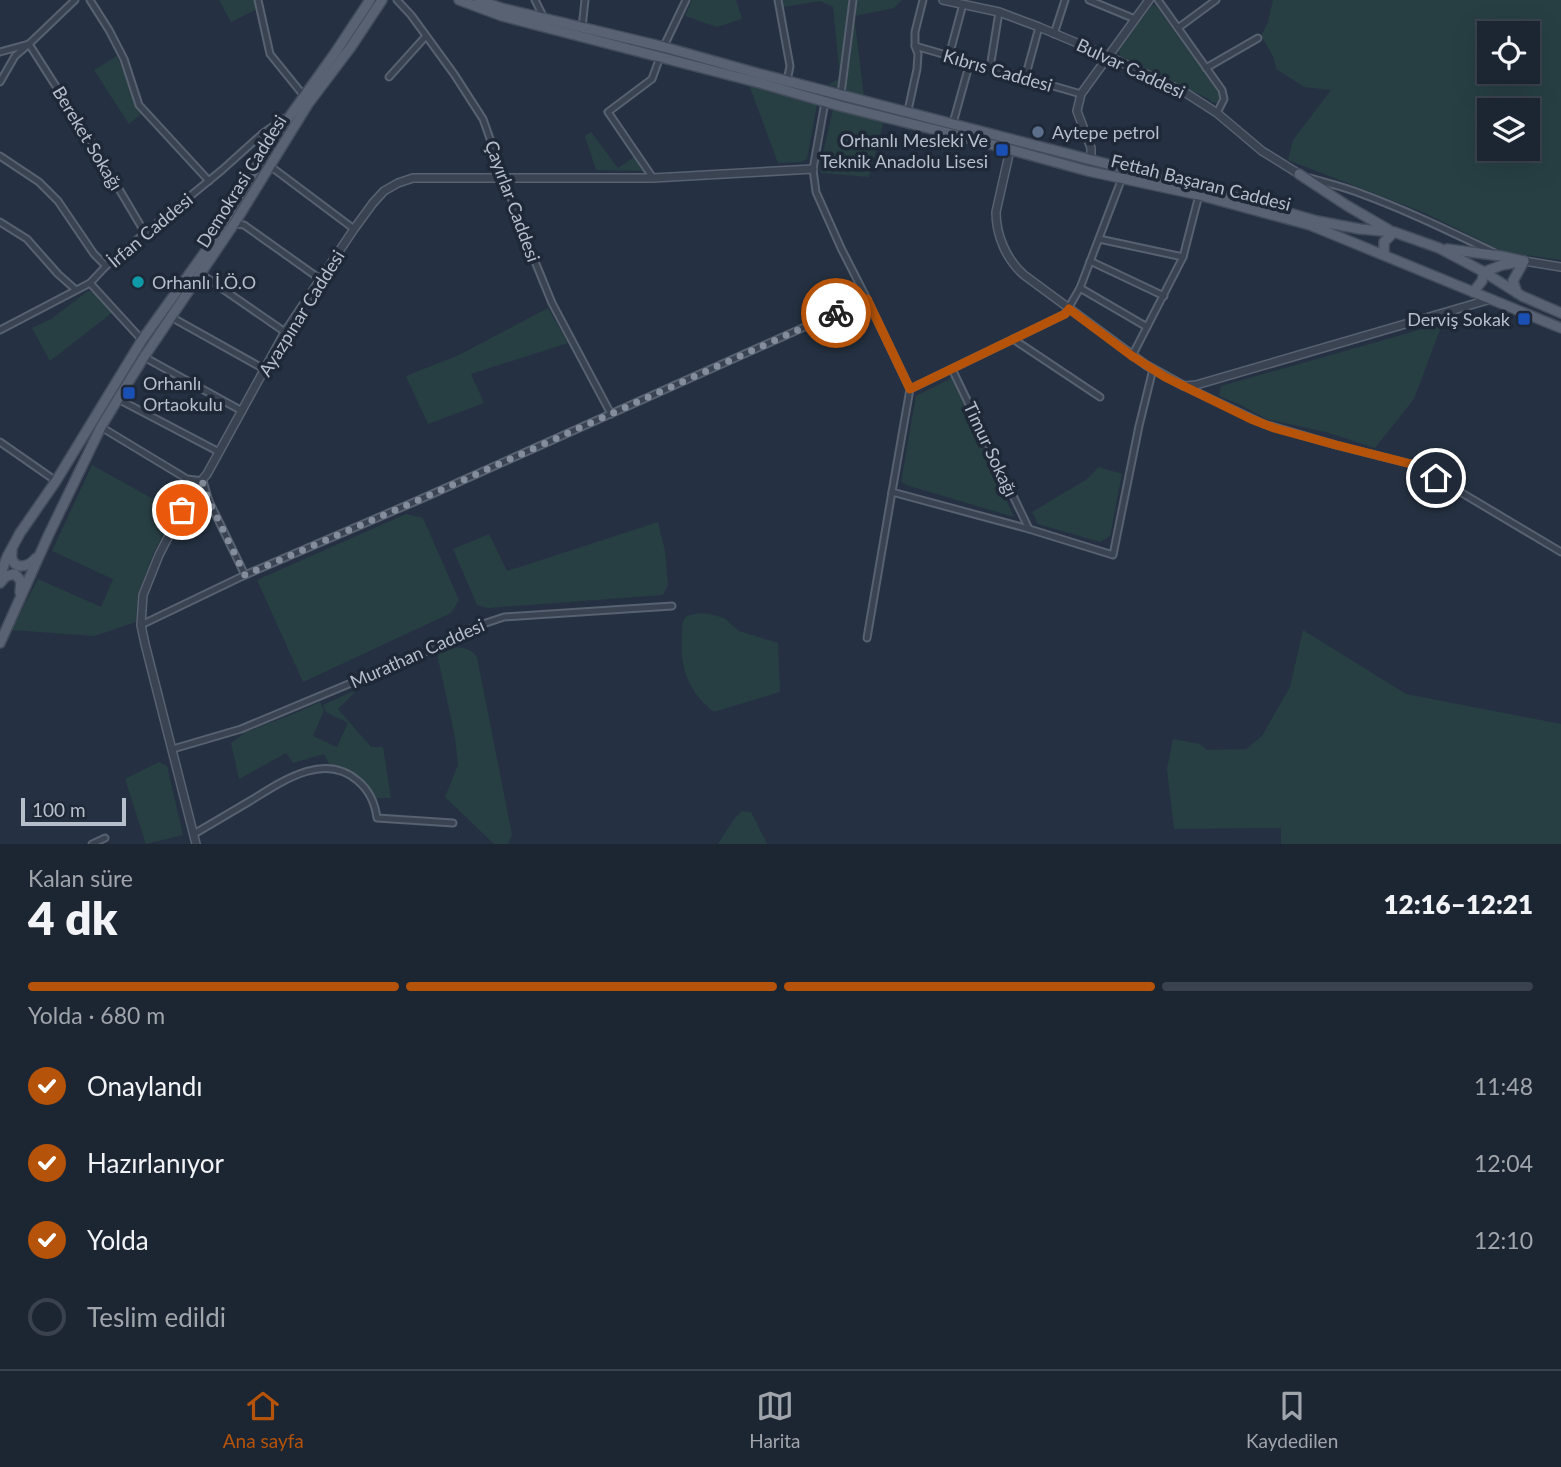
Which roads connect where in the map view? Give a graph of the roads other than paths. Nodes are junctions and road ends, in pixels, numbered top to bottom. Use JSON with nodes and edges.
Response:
{"nodes":[{"id":1,"x":75,"y":0,"type":"edge"},
{"id":2,"x":90,"y":0,"type":"edge"},
{"id":3,"x":258,"y":0,"type":"edge"},
{"id":4,"x":370,"y":0,"type":"edge"},
{"id":5,"x":382,"y":0,"type":"edge"},
{"id":6,"x":397,"y":0,"type":"edge"},
{"id":7,"x":459,"y":0,"type":"edge"},
{"id":8,"x":479,"y":0,"type":"edge"},
{"id":9,"x":535,"y":0,"type":"edge"},
{"id":10,"x":586,"y":0,"type":"edge"},
{"id":11,"x":686,"y":0,"type":"edge"},
{"id":12,"x":778,"y":0,"type":"edge"},
{"id":13,"x":853,"y":0,"type":"edge"},
{"id":14,"x":923,"y":0,"type":"edge"},
{"id":15,"x":943,"y":0,"type":"edge"},
{"id":16,"x":1065,"y":0,"type":"edge"},
{"id":17,"x":1089,"y":0,"type":"edge"},
{"id":18,"x":1149,"y":0,"type":"edge"},
{"id":19,"x":1158,"y":0,"type":"edge"},
{"id":20,"x":1216,"y":0,"type":"edge"},
{"id":21,"x":963,"y":4,"type":"junction"},
{"id":22,"x":999,"y":12,"type":"junction"},
{"id":23,"x":544,"y":18,"type":"junction"},
{"id":24,"x":1135,"y":19,"type":"junction"},
{"id":25,"x":1039,"y":27,"type":"junction"},
{"id":26,"x":1178,"y":28,"type":"junction"},
{"id":27,"x":581,"y":32,"type":"junction"},
{"id":28,"x":1054,"y":33,"type":"junction"},
{"id":29,"x":426,"y":36,"type":"junction"},
{"id":30,"x":1258,"y":37,"type":"dead end"},
{"id":31,"x":29,"y":44,"type":"junction"},
{"id":32,"x":915,"y":47,"type":"junction"},
{"id":33,"x":0,"y":52,"type":"edge"},
{"id":34,"x":662,"y":52,"type":"junction"},
{"id":35,"x":1108,"y":55,"type":"junction"},
{"id":36,"x":949,"y":56,"type":"junction"},
{"id":37,"x":970,"y":62,"type":"junction"},
{"id":38,"x":990,"y":68,"type":"junction"},
{"id":39,"x":1206,"y":68,"type":"junction"},
{"id":40,"x":389,"y":77,"type":"dead end"},
{"id":41,"x":1025,"y":78,"type":"junction"},
{"id":42,"x":787,"y":81,"type":"junction"},
{"id":43,"x":0,"y":82,"type":"edge"},
{"id":44,"x":841,"y":94,"type":"junction"},
{"id":45,"x":1081,"y":94,"type":"junction"},
{"id":46,"x":303,"y":96,"type":"junction"},
{"id":47,"x":825,"y":102,"type":"junction"},
{"id":48,"x":1217,"y":113,"type":"junction"},
{"id":49,"x":290,"y":114,"type":"junction"},
{"id":50,"x":906,"y":117,"type":"junction"},
{"id":51,"x":953,"y":123,"type":"junction"},
{"id":52,"x":1010,"y":150,"type":"junction"},
{"id":53,"x":0,"y":156,"type":"edge"},
{"id":54,"x":1091,"y":160,"type":"junction"},
{"id":55,"x":269,"y":165,"type":"junction"},
{"id":56,"x":813,"y":169,"type":"junction"},
{"id":57,"x":1299,"y":174,"type":"junction"},
{"id":58,"x":504,"y":178,"type":"junction"},
{"id":59,"x":653,"y":178,"type":"junction"},
{"id":60,"x":1122,"y":178,"type":"junction"},
{"id":61,"x":209,"y":181,"type":"junction"},
{"id":62,"x":1199,"y":195,"type":"junction"},
{"id":63,"x":1353,"y":209,"type":"junction"},
{"id":64,"x":0,"y":222,"type":"edge"},
{"id":65,"x":234,"y":224,"type":"junction"},
{"id":66,"x":1347,"y":227,"type":"junction"},
{"id":67,"x":354,"y":229,"type":"junction"},
{"id":68,"x":1394,"y":232,"type":"junction"},
{"id":69,"x":145,"y":233,"type":"junction"},
{"id":70,"x":1340,"y":237,"type":"junction"},
{"id":71,"x":1098,"y":239,"type":"junction"},
{"id":72,"x":1438,"y":248,"type":"junction"},
{"id":73,"x":1384,"y":254,"type":"junction"},
{"id":74,"x":1502,"y":256,"type":"junction"},
{"id":75,"x":1183,"y":257,"type":"junction"},
{"id":76,"x":1090,"y":261,"type":"junction"},
{"id":77,"x":1524,"y":261,"type":"junction"},
{"id":78,"x":106,"y":266,"type":"junction"},
{"id":79,"x":1561,"y":267,"type":"edge"},
{"id":80,"x":1484,"y":272,"type":"junction"},
{"id":81,"x":201,"y":274,"type":"junction"},
{"id":82,"x":320,"y":279,"type":"junction"},
{"id":83,"x":90,"y":283,"type":"junction"},
{"id":84,"x":1080,"y":288,"type":"junction"},
{"id":85,"x":76,"y":290,"type":"junction"},
{"id":86,"x":1473,"y":292,"type":"junction"},
{"id":87,"x":1517,"y":293,"type":"junction"},
{"id":88,"x":1164,"y":296,"type":"junction"},
{"id":89,"x":867,"y":299,"type":"junction"},
{"id":90,"x":1491,"y":299,"type":"junction"},
{"id":91,"x":1069,"y":309,"type":"junction"},
{"id":92,"x":1561,"y":313,"type":"edge"},
{"id":93,"x":171,"y":317,"type":"junction"},
{"id":94,"x":1147,"y":327,"type":"junction"},
{"id":95,"x":1561,"y":328,"type":"edge"},
{"id":96,"x":0,"y":330,"type":"edge"},
{"id":97,"x":285,"y":332,"type":"junction"},
{"id":98,"x":1013,"y":339,"type":"junction"},
{"id":99,"x":142,"y":340,"type":"junction"},
{"id":100,"x":1132,"y":356,"type":"junction"},
{"id":101,"x":144,"y":357,"type":"junction"},
{"id":102,"x":264,"y":369,"type":"junction"},
{"id":103,"x":953,"y":369,"type":"junction"},
{"id":104,"x":1153,"y":369,"type":"junction"},
{"id":105,"x":1184,"y":386,"type":"junction"},
{"id":106,"x":910,"y":389,"type":"junction"},
{"id":107,"x":1100,"y":397,"type":"dead end"},
{"id":108,"x":118,"y":399,"type":"junction"},
{"id":109,"x":242,"y":411,"type":"junction"},
{"id":110,"x":611,"y":414,"type":"junction"},
{"id":111,"x":101,"y":427,"type":"junction"},
{"id":112,"x":0,"y":442,"type":"edge"},
{"id":113,"x":219,"y":452,"type":"junction"},
{"id":114,"x":56,"y":481,"type":"junction"},
{"id":115,"x":202,"y":481,"type":"junction"},
{"id":116,"x":892,"y":492,"type":"junction"},
{"id":117,"x":1029,"y":529,"type":"junction"},
{"id":118,"x":20,"y":533,"type":"junction"},
{"id":119,"x":41,"y":550,"type":"junction"},
{"id":120,"x":1561,"y":552,"type":"edge"},
{"id":121,"x":245,"y":575,"type":"junction"},
{"id":122,"x":0,"y":576,"type":"edge"},
{"id":123,"x":0,"y":583,"type":"edge"},
{"id":124,"x":672,"y":606,"type":"dead end"},
{"id":125,"x":16,"y":607,"type":"junction"},
{"id":126,"x":141,"y":625,"type":"junction"},
{"id":127,"x":867,"y":638,"type":"dead end"},
{"id":128,"x":0,"y":643,"type":"edge"},
{"id":129,"x":173,"y":749,"type":"junction"},
{"id":130,"x":453,"y":823,"type":"dead end"},
{"id":131,"x":194,"y":834,"type":"junction"},
{"id":132,"x":105,"y":838,"type":"dead end"},
{"id":133,"x":92,"y":844,"type":"edge"},
{"id":134,"x":197,"y":844,"type":"edge"}],
"edges":[{"from":1,"to":31,"type":"street"},
{"from":2,"to":61,"type":"street"},
{"from":3,"to":46,"type":"street"},
{"from":4,"to":46,"type":"main road","name":"Demokrasi Caddesi"},
{"from":5,"to":55,"type":"main road","name":"Demokrasi Caddesi"},
{"from":6,"to":29,"type":"street","name":"Çayırlar Caddesi"},
{"from":7,"to":27,"type":"main road","name":"Fettah Başaran Caddesi"},
{"from":8,"to":23,"type":"main road","name":"Fettah Başaran Caddesi"},
{"from":9,"to":23,"type":"street"},
{"from":10,"to":27,"type":"street"},
{"from":11,"to":34,"type":"street"},
{"from":12,"to":42,"type":"street"},
{"from":13,"to":44,"type":"street"},
{"from":14,"to":32,"type":"street"},
{"from":15,"to":21,"type":"street","name":"Bulvar Caddesi"},
{"from":16,"to":28,"type":"street"},
{"from":17,"to":24,"type":"street"},
{"from":18,"to":24,"type":"street"},
{"from":19,"to":26,"type":"street"},
{"from":20,"to":26,"type":"street"},
{"from":21,"to":22,"type":"street","name":"Bulvar Caddesi"},
{"from":21,"to":36,"type":"street"},
{"from":22,"to":25,"type":"street","name":"Bulvar Caddesi"},
{"from":22,"to":38,"type":"street"},
{"from":23,"to":27,"type":"main road","name":"Fettah Başaran Caddesi"},
{"from":24,"to":35,"type":"street"},
{"from":25,"to":28,"type":"street","name":"Bulvar Caddesi"},
{"from":25,"to":41,"type":"street"},
{"from":26,"to":39,"type":"street"},
{"from":27,"to":34,"type":"main road","name":"Fettah Başaran Caddesi"},
{"from":28,"to":35,"type":"street","name":"Bulvar Caddesi"},
{"from":29,"to":40,"type":"street"},
{"from":29,"to":58,"type":"street","name":"Çayırlar Caddesi"},
{"from":30,"to":39,"type":"street"},
{"from":31,"to":33,"type":"street"},
{"from":31,"to":43,"type":"street"},
{"from":31,"to":69,"type":"street","name":"Bereket Sokağı"},
{"from":32,"to":36,"type":"street","name":"Kıbrıs Caddesi"},
{"from":32,"to":50,"type":"street"},
{"from":34,"to":42,"type":"main road","name":"Fettah Başaran Caddesi"},
{"from":34,"to":47,"type":"main road","name":"Fettah Başaran Caddesi"},
{"from":34,"to":59,"type":"street"},
{"from":35,"to":45,"type":"street"},
{"from":35,"to":48,"type":"street","name":"Bulvar Caddesi"},
{"from":36,"to":37,"type":"street","name":"Kıbrıs Caddesi"},
{"from":37,"to":38,"type":"street","name":"Kıbrıs Caddesi"},
{"from":37,"to":51,"type":"street"},
{"from":38,"to":41,"type":"street","name":"Kıbrıs Caddesi"},
{"from":39,"to":48,"type":"street"},
{"from":41,"to":45,"type":"street","name":"Kıbrıs Caddesi"},
{"from":42,"to":44,"type":"main road","name":"Fettah Başaran Caddesi"},
{"from":44,"to":50,"type":"main road","name":"Fettah Başaran Caddesi"},
{"from":45,"to":54,"type":"street"},
{"from":46,"to":49,"type":"main road","name":"Demokrasi Caddesi"},
{"from":47,"to":50,"type":"main road","name":"Fettah Başaran Caddesi"},
{"from":47,"to":56,"type":"street"},
{"from":48,"to":57,"type":"street","name":"Bulvar Caddesi"},
{"from":49,"to":61,"type":"street","name":"İrfan Caddesi"},
{"from":49,"to":99,"type":"main road","name":"Demokrasi Caddesi"},
{"from":50,"to":51,"type":"main road","name":"Fettah Başaran Caddesi"},
{"from":50,"to":52,"type":"main road","name":"Fettah Başaran Caddesi"},
{"from":51,"to":54,"type":"main road","name":"Fettah Başaran Caddesi"},
{"from":52,"to":60,"type":"main road","name":"Fettah Başaran Caddesi"},
{"from":52,"to":91,"type":"street"},
{"from":53,"to":78,"type":"street"},
{"from":54,"to":66,"type":"main road","name":"Fettah Başaran Caddesi"},
{"from":55,"to":65,"type":"main road","name":"Demokrasi Caddesi"},
{"from":55,"to":67,"type":"street"},
{"from":56,"to":59,"type":"street","name":"Ayazpınar Caddesi"},
{"from":56,"to":89,"type":"street"},
{"from":57,"to":63,"type":"main road"},
{"from":57,"to":74,"type":"street"},
{"from":58,"to":59,"type":"street","name":"Ayazpınar Caddesi"},
{"from":58,"to":67,"type":"street","name":"Ayazpınar Caddesi"},
{"from":58,"to":110,"type":"street","name":"Çayırlar Caddesi"},
{"from":60,"to":62,"type":"main road","name":"Fettah Başaran Caddesi"},
{"from":60,"to":71,"type":"street"},
{"from":61,"to":69,"type":"street","name":"İrfan Caddesi"},
{"from":62,"to":70,"type":"main road","name":"Fettah Başaran Caddesi"},
{"from":62,"to":75,"type":"street"},
{"from":63,"to":66,"type":"main road"},
{"from":63,"to":68,"type":"main road"},
{"from":64,"to":85,"type":"street"},
{"from":65,"to":81,"type":"main road","name":"Demokrasi Caddesi"},
{"from":65,"to":82,"type":"street"},
{"from":66,"to":68,"type":"main road","name":"Fettah Başaran Caddesi"},
{"from":66,"to":70,"type":"main road"},
{"from":67,"to":82,"type":"street","name":"Ayazpınar Caddesi"},
{"from":68,"to":72,"type":"main road","name":"Fettah Başaran Caddesi"},
{"from":68,"to":73,"type":"main road"},
{"from":69,"to":78,"type":"street","name":"İrfan Caddesi"},
{"from":70,"to":73,"type":"main road","name":"Fettah Başaran Caddesi"},
{"from":71,"to":75,"type":"street"},
{"from":71,"to":76,"type":"street"},
{"from":72,"to":74,"type":"main road"},
{"from":72,"to":80,"type":"main road","name":"Fettah Başaran Caddesi"},
{"from":73,"to":86,"type":"main road","name":"Fettah Başaran Caddesi"},
{"from":74,"to":77,"type":"main road"},
{"from":75,"to":88,"type":"street"},
{"from":76,"to":84,"type":"street"},
{"from":76,"to":88,"type":"street"},
{"from":77,"to":79,"type":"street"},
{"from":77,"to":80,"type":"main road"},
{"from":77,"to":87,"type":"main road"},
{"from":78,"to":83,"type":"street","name":"İrfan Caddesi"},
{"from":80,"to":86,"type":"main road"},
{"from":80,"to":87,"type":"main road","name":"Fettah Başaran Caddesi"},
{"from":81,"to":93,"type":"main road","name":"Demokrasi Caddesi"},
{"from":81,"to":97,"type":"street"},
{"from":82,"to":97,"type":"street","name":"Ayazpınar Caddesi"},
{"from":83,"to":85,"type":"street","name":"İrfan Caddesi"},
{"from":83,"to":99,"type":"street"},
{"from":84,"to":91,"type":"street"},
{"from":84,"to":94,"type":"street"},
{"from":85,"to":96,"type":"street","name":"İrfan Caddesi"},
{"from":86,"to":90,"type":"main road","name":"Fettah Başaran Caddesi"},
{"from":87,"to":92,"type":"main road","name":"Fettah Başaran Caddesi"},
{"from":88,"to":94,"type":"street"},
{"from":89,"to":106,"type":"street"},
{"from":89,"to":110,"type":"street"},
{"from":90,"to":95,"type":"main road","name":"Fettah Başaran Caddesi"},
{"from":90,"to":105,"type":"street"},
{"from":91,"to":98,"type":"street"},
{"from":91,"to":100,"type":"street"},
{"from":93,"to":101,"type":"main road","name":"Demokrasi Caddesi"},
{"from":93,"to":102,"type":"street"},
{"from":94,"to":100,"type":"street"},
{"from":97,"to":102,"type":"street","name":"Ayazpınar Caddesi"},
{"from":98,"to":103,"type":"street"},
{"from":98,"to":107,"type":"street"},
{"from":99,"to":114,"type":"main road","name":"Demokrasi Caddesi"},
{"from":100,"to":104,"type":"street"},
{"from":101,"to":108,"type":"main road","name":"Demokrasi Caddesi"},
{"from":101,"to":109,"type":"street"},
{"from":102,"to":109,"type":"street","name":"Ayazpınar Caddesi"},
{"from":103,"to":106,"type":"street"},
{"from":103,"to":117,"type":"street","name":"Timur Sokağı"},
{"from":104,"to":105,"type":"street"},
{"from":104,"to":117,"type":"street"},
{"from":105,"to":120,"type":"street"},
{"from":106,"to":116,"type":"street"},
{"from":108,"to":111,"type":"main road","name":"Demokrasi Caddesi"},
{"from":108,"to":113,"type":"street"},
{"from":109,"to":113,"type":"street","name":"Ayazpınar Caddesi"},
{"from":110,"to":121,"type":"street"},
{"from":111,"to":115,"type":"street"},
{"from":111,"to":119,"type":"main road","name":"Demokrasi Caddesi"},
{"from":112,"to":114,"type":"street"},
{"from":113,"to":115,"type":"street","name":"Ayazpınar Caddesi"},
{"from":114,"to":118,"type":"main road","name":"Demokrasi Caddesi"},
{"from":115,"to":121,"type":"street"},
{"from":115,"to":126,"type":"street","name":"Ayazpınar Caddesi"},
{"from":116,"to":117,"type":"street"},
{"from":116,"to":127,"type":"street"},
{"from":118,"to":119,"type":"main road"},
{"from":118,"to":122,"type":"main road","name":"Demokrasi Caddesi"},
{"from":119,"to":125,"type":"main road","name":"Demokrasi Caddesi"},
{"from":121,"to":126,"type":"street"},
{"from":123,"to":125,"type":"main road"},
{"from":124,"to":129,"type":"street","name":"Murathan Caddesi"},
{"from":125,"to":128,"type":"main road","name":"Demokrasi Caddesi"},
{"from":126,"to":129,"type":"street","name":"Ayazpınar Caddesi"},
{"from":129,"to":131,"type":"street","name":"Ayazpınar Caddesi"},
{"from":130,"to":131,"type":"street"},
{"from":131,"to":134,"type":"street","name":"Ayazpınar Caddesi"},
{"from":132,"to":133,"type":"street"}]}
